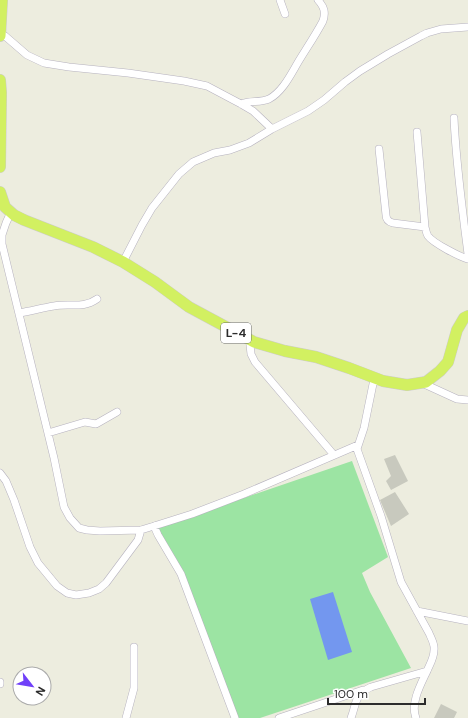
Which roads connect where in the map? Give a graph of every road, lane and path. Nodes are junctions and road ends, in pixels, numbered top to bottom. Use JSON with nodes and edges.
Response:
{"nodes":[{"id":1,"x":2,"y":0,"type":"edge"},
{"id":2,"x":280,"y":0,"type":"edge"},
{"id":3,"x":318,"y":0,"type":"edge"},
{"id":4,"x":285,"y":14,"type":"dead end"},
{"id":5,"x":468,"y":27,"type":"edge"},
{"id":6,"x":0,"y":34,"type":"edge"},
{"id":7,"x":0,"y":80,"type":"edge"},
{"id":8,"x":241,"y":104,"type":"junction"},
{"id":9,"x":454,"y":118,"type":"dead end"},
{"id":10,"x":272,"y":129,"type":"junction"},
{"id":11,"x":417,"y":132,"type":"dead end"},
{"id":12,"x":380,"y":149,"type":"dead end"},
{"id":13,"x":0,"y":167,"type":"edge"},
{"id":14,"x":0,"y":192,"type":"edge"},
{"id":15,"x":11,"y":212,"type":"junction"},
{"id":16,"x":425,"y":227,"type":"junction"},
{"id":17,"x":1,"y":238,"type":"edge"},
{"id":18,"x":468,"y":254,"type":"edge"},
{"id":19,"x":468,"y":259,"type":"edge"},
{"id":20,"x":123,"y":262,"type":"junction"},
{"id":21,"x":97,"y":298,"type":"dead end"},
{"id":22,"x":19,"y":313,"type":"junction"},
{"id":23,"x":468,"y":316,"type":"edge"},
{"id":24,"x":254,"y":342,"type":"junction"},
{"id":25,"x":383,"y":381,"type":"junction"},
{"id":26,"x":422,"y":383,"type":"junction"},
{"id":27,"x":457,"y":399,"type":"junction"},
{"id":28,"x":468,"y":400,"type":"edge"},
{"id":29,"x":468,"y":404,"type":"edge"},
{"id":30,"x":117,"y":412,"type":"dead end"},
{"id":31,"x":48,"y":433,"type":"junction"},
{"id":32,"x":358,"y":445,"type":"junction"},
{"id":33,"x":334,"y":455,"type":"junction"},
{"id":34,"x":0,"y":473,"type":"edge"},
{"id":35,"x":154,"y":526,"type":"junction"},
{"id":36,"x":141,"y":530,"type":"junction"},
{"id":37,"x":417,"y":611,"type":"junction"},
{"id":38,"x":468,"y":622,"type":"edge"},
{"id":39,"x":134,"y":647,"type":"dead end"},
{"id":40,"x":427,"y":672,"type":"junction"},
{"id":41,"x":364,"y":690,"type":"junction"},
{"id":42,"x":126,"y":718,"type":"edge"},
{"id":43,"x":236,"y":718,"type":"edge"},
{"id":44,"x":278,"y":718,"type":"edge"},
{"id":45,"x":351,"y":718,"type":"edge"},
{"id":46,"x":416,"y":718,"type":"edge"}],
"edges":[{"from":1,"to":6,"type":"main road"},
{"from":2,"to":4,"type":"street"},
{"from":3,"to":8,"type":"street"},
{"from":5,"to":10,"type":"street"},
{"from":6,"to":8,"type":"street"},
{"from":7,"to":13,"type":"main road"},
{"from":8,"to":10,"type":"street"},
{"from":9,"to":18,"type":"street"},
{"from":10,"to":20,"type":"street"},
{"from":11,"to":16,"type":"street"},
{"from":12,"to":16,"type":"street"},
{"from":14,"to":15,"type":"main road","number":"L-4"},
{"from":15,"to":17,"type":"street"},
{"from":15,"to":20,"type":"main road","number":"L-4"},
{"from":16,"to":19,"type":"street"},
{"from":17,"to":22,"type":"street"},
{"from":20,"to":24,"type":"main road","number":"L-4"},
{"from":21,"to":22,"type":"street"},
{"from":22,"to":31,"type":"street"},
{"from":23,"to":26,"type":"main road","number":"L-4"},
{"from":24,"to":25,"type":"main road","number":"L-4"},
{"from":24,"to":33,"type":"street"},
{"from":25,"to":26,"type":"main road","number":"L-4"},
{"from":25,"to":32,"type":"street"},
{"from":26,"to":27,"type":"street"},
{"from":27,"to":28,"type":"street"},
{"from":27,"to":29,"type":"street"},
{"from":30,"to":31,"type":"street"},
{"from":31,"to":36,"type":"street"},
{"from":32,"to":33,"type":"street"},
{"from":32,"to":37,"type":"street"},
{"from":33,"to":35,"type":"street"},
{"from":34,"to":36,"type":"street"},
{"from":35,"to":36,"type":"street"},
{"from":35,"to":43,"type":"street"},
{"from":37,"to":38,"type":"street"},
{"from":37,"to":40,"type":"street"},
{"from":39,"to":42,"type":"street"},
{"from":40,"to":41,"type":"street"},
{"from":40,"to":46,"type":"street"},
{"from":41,"to":44,"type":"street"},
{"from":41,"to":45,"type":"street"}]}
